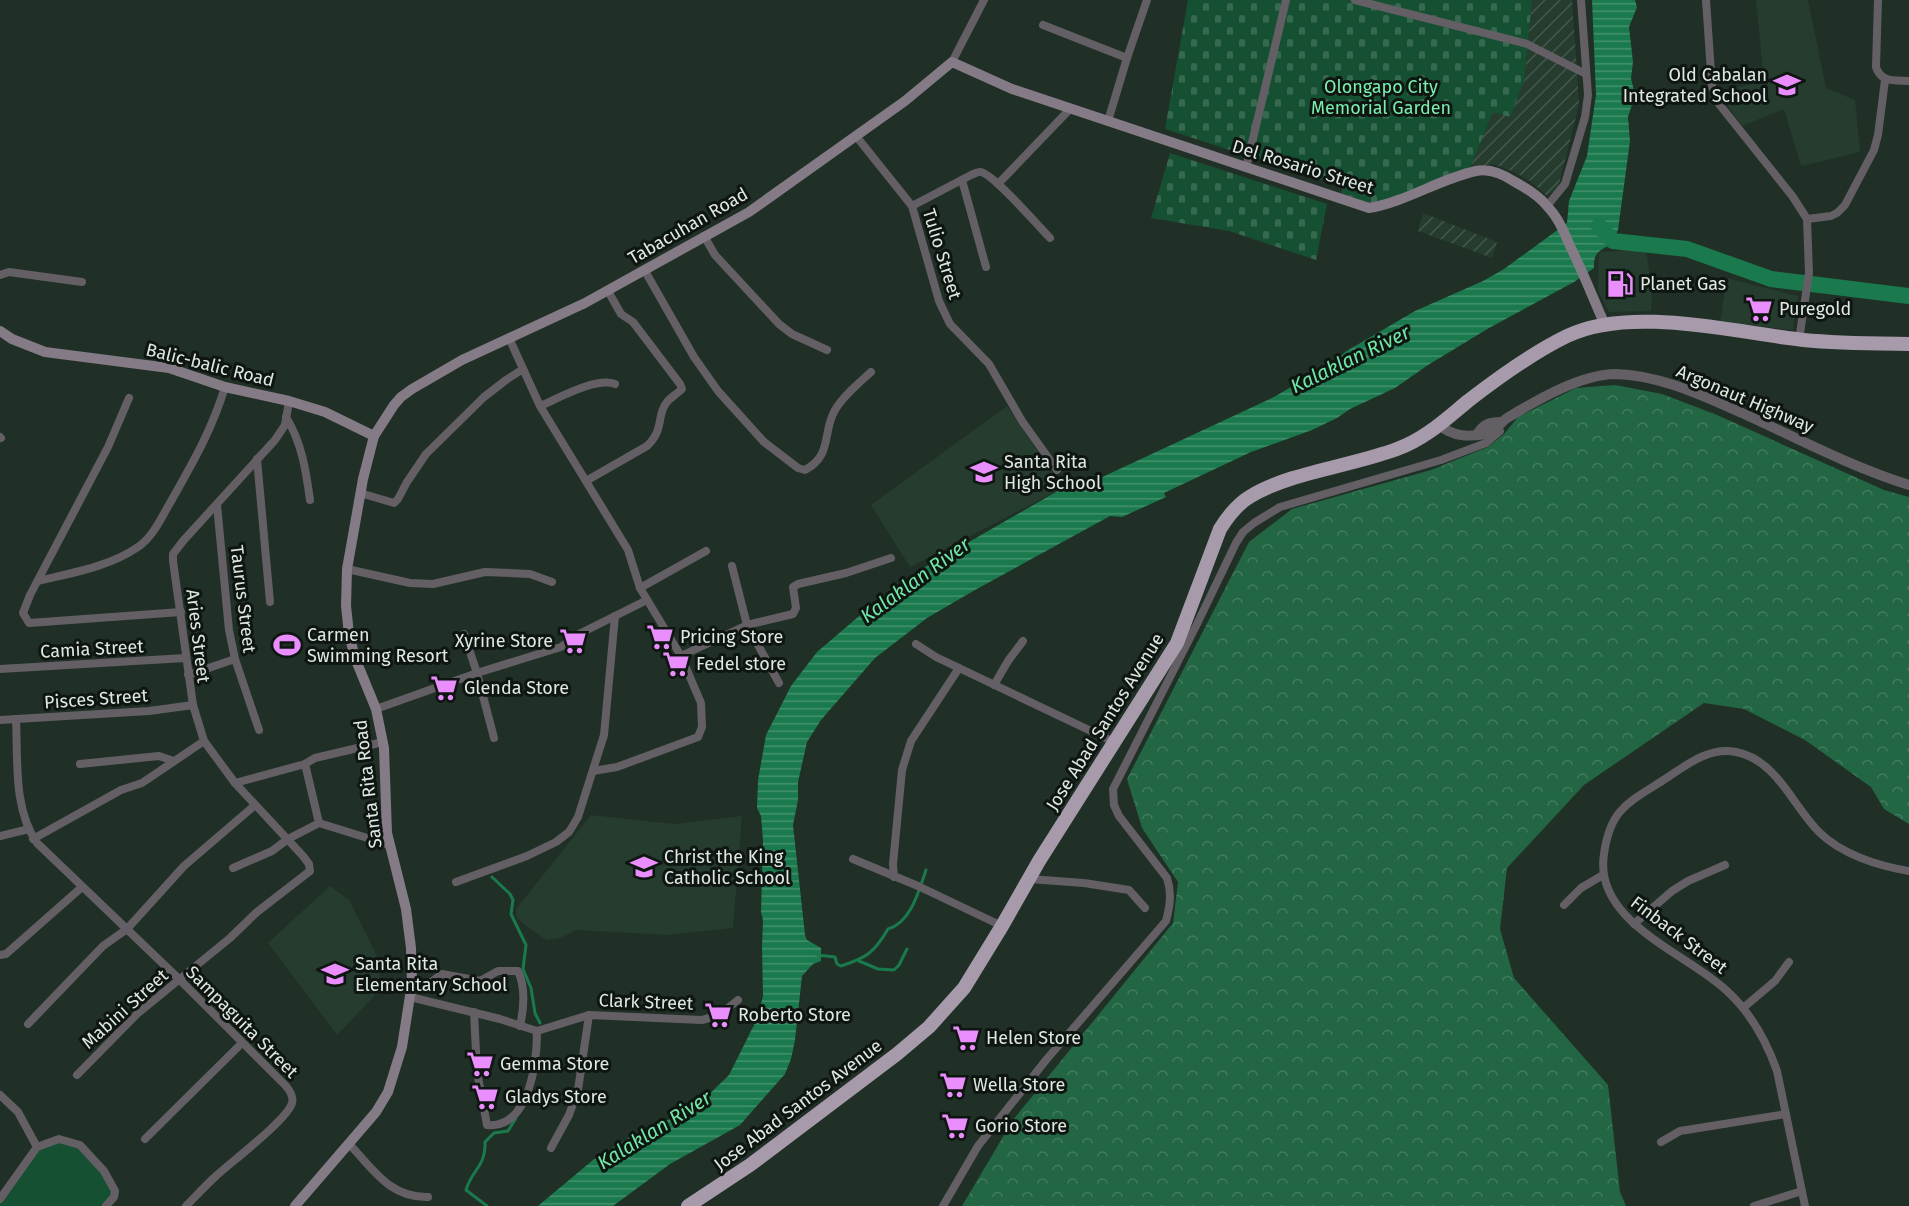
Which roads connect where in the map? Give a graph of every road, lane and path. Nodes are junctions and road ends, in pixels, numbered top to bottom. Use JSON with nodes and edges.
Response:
{"nodes":[{"id":1,"x":984,"y":0,"type":"edge"},
{"id":2,"x":1147,"y":0,"type":"edge"},
{"id":3,"x":1286,"y":0,"type":"edge"},
{"id":4,"x":1355,"y":0,"type":"edge"},
{"id":5,"x":1581,"y":0,"type":"edge"},
{"id":6,"x":1706,"y":0,"type":"edge"},
{"id":7,"x":1878,"y":0,"type":"edge"},
{"id":8,"x":1043,"y":26,"type":"dead end"},
{"id":9,"x":1126,"y":58,"type":"junction"},
{"id":10,"x":952,"y":62,"type":"junction"},
{"id":11,"x":1586,"y":74,"type":"junction"},
{"id":12,"x":1885,"y":80,"type":"junction"},
{"id":13,"x":1909,"y":81,"type":"edge"},
{"id":14,"x":1071,"y":108,"type":"junction"},
{"id":15,"x":1108,"y":121,"type":"junction"},
{"id":16,"x":856,"y":136,"type":"junction"},
{"id":17,"x":1246,"y":168,"type":"junction"},
{"id":18,"x":962,"y":180,"type":"junction"},
{"id":19,"x":998,"y":184,"type":"junction"},
{"id":20,"x":912,"y":206,"type":"junction"},
{"id":21,"x":1547,"y":206,"type":"junction"},
{"id":22,"x":1807,"y":219,"type":"junction"},
{"id":23,"x":704,"y":236,"type":"junction"},
{"id":24,"x":1050,"y":238,"type":"dead end"},
{"id":25,"x":986,"y":267,"type":"dead end"},
{"id":26,"x":645,"y":271,"type":"junction"},
{"id":27,"x":0,"y":275,"type":"edge"},
{"id":28,"x":82,"y":282,"type":"dead end"},
{"id":29,"x":608,"y":291,"type":"junction"},
{"id":30,"x":1605,"y":325,"type":"junction"},
{"id":31,"x":0,"y":331,"type":"edge"},
{"id":32,"x":509,"y":338,"type":"junction"},
{"id":33,"x":1799,"y":340,"type":"junction"},
{"id":34,"x":1909,"y":344,"type":"edge"},
{"id":35,"x":827,"y":350,"type":"dead end"},
{"id":36,"x":523,"y":369,"type":"junction"},
{"id":37,"x":871,"y":372,"type":"dead end"},
{"id":38,"x":615,"y":384,"type":"dead end"},
{"id":39,"x":225,"y":387,"type":"junction"},
{"id":40,"x":129,"y":398,"type":"dead end"},
{"id":41,"x":289,"y":401,"type":"junction"},
{"id":42,"x":540,"y":406,"type":"junction"},
{"id":43,"x":1512,"y":415,"type":"junction"},
{"id":44,"x":286,"y":417,"type":"junction"},
{"id":45,"x":1439,"y":425,"type":"junction"},
{"id":46,"x":374,"y":436,"type":"junction"},
{"id":47,"x":257,"y":459,"type":"junction"},
{"id":48,"x":1057,"y":471,"type":"dead end"},
{"id":49,"x":586,"y":481,"type":"junction"},
{"id":50,"x":1909,"y":485,"type":"edge"},
{"id":51,"x":360,"y":493,"type":"junction"},
{"id":52,"x":310,"y":500,"type":"dead end"},
{"id":53,"x":217,"y":505,"type":"junction"},
{"id":54,"x":706,"y":550,"type":"dead end"},
{"id":55,"x":891,"y":558,"type":"dead end"},
{"id":56,"x":732,"y":566,"type":"dead end"},
{"id":57,"x":346,"y":569,"type":"junction"},
{"id":58,"x":38,"y":581,"type":"junction"},
{"id":59,"x":552,"y":582,"type":"dead end"},
{"id":60,"x":640,"y":588,"type":"junction"},
{"id":61,"x":647,"y":600,"type":"junction"},
{"id":62,"x":270,"y":602,"type":"dead end"},
{"id":63,"x":181,"y":612,"type":"junction"},
{"id":64,"x":615,"y":616,"type":"junction"},
{"id":65,"x":747,"y":625,"type":"junction"},
{"id":66,"x":464,"y":634,"type":"dead end"},
{"id":67,"x":1023,"y":641,"type":"dead end"},
{"id":68,"x":915,"y":644,"type":"dead end"},
{"id":69,"x":681,"y":656,"type":"junction"},
{"id":70,"x":185,"y":658,"type":"junction"},
{"id":71,"x":235,"y":659,"type":"junction"},
{"id":72,"x":959,"y":668,"type":"junction"},
{"id":73,"x":0,"y":669,"type":"edge"},
{"id":74,"x":477,"y":673,"type":"junction"},
{"id":75,"x":188,"y":675,"type":"junction"},
{"id":76,"x":779,"y":683,"type":"dead end"},
{"id":77,"x":994,"y":685,"type":"junction"},
{"id":78,"x":193,"y":705,"type":"junction"},
{"id":79,"x":376,"y":709,"type":"junction"},
{"id":80,"x":16,"y":719,"type":"junction"},
{"id":81,"x":0,"y":720,"type":"edge"},
{"id":82,"x":259,"y":730,"type":"dead end"},
{"id":83,"x":495,"y":738,"type":"dead end"},
{"id":84,"x":204,"y":741,"type":"junction"},
{"id":85,"x":383,"y":742,"type":"junction"},
{"id":86,"x":1114,"y":742,"type":"junction"},
{"id":87,"x":174,"y":761,"type":"junction"},
{"id":88,"x":80,"y":764,"type":"dead end"},
{"id":89,"x":305,"y":764,"type":"junction"},
{"id":90,"x":593,"y":771,"type":"junction"},
{"id":91,"x":235,"y":783,"type":"junction"},
{"id":92,"x":254,"y":806,"type":"junction"},
{"id":93,"x":319,"y":823,"type":"junction"},
{"id":94,"x":28,"y":829,"type":"junction"},
{"id":95,"x":0,"y":836,"type":"edge"},
{"id":96,"x":33,"y":838,"type":"junction"},
{"id":97,"x":288,"y":839,"type":"junction"},
{"id":98,"x":390,"y":844,"type":"junction"},
{"id":99,"x":853,"y":859,"type":"dead end"},
{"id":100,"x":1725,"y":865,"type":"dead end"},
{"id":101,"x":233,"y":868,"type":"dead end"},
{"id":102,"x":1909,"y":871,"type":"edge"},
{"id":103,"x":306,"y":875,"type":"joint"},
{"id":104,"x":1603,"y":875,"type":"junction"},
{"id":105,"x":894,"y":877,"type":"junction"},
{"id":106,"x":1029,"y":879,"type":"junction"},
{"id":107,"x":456,"y":882,"type":"dead end"},
{"id":108,"x":82,"y":887,"type":"junction"},
{"id":109,"x":1564,"y":905,"type":"dead end"},
{"id":110,"x":1145,"y":908,"type":"dead end"},
{"id":111,"x":1634,"y":924,"type":"junction"},
{"id":112,"x":1002,"y":926,"type":"junction"},
{"id":113,"x":127,"y":929,"type":"junction"},
{"id":114,"x":0,"y":955,"type":"edge"},
{"id":115,"x":1789,"y":962,"type":"dead end"},
{"id":116,"x":180,"y":980,"type":"junction"},
{"id":117,"x":412,"y":982,"type":"junction"},
{"id":118,"x":410,"y":997,"type":"junction"},
{"id":119,"x":738,"y":1000,"type":"dead end"},
{"id":120,"x":1743,"y":1008,"type":"junction"},
{"id":121,"x":474,"y":1012,"type":"junction"},
{"id":122,"x":589,"y":1015,"type":"junction"},
{"id":123,"x":28,"y":1024,"type":"dead end"},
{"id":124,"x":520,"y":1026,"type":"junction"},
{"id":125,"x":537,"y":1031,"type":"junction"},
{"id":126,"x":242,"y":1042,"type":"junction"},
{"id":127,"x":77,"y":1075,"type":"dead end"},
{"id":128,"x":0,"y":1095,"type":"edge"},
{"id":129,"x":1786,"y":1114,"type":"junction"},
{"id":130,"x":145,"y":1140,"type":"dead end"},
{"id":131,"x":1661,"y":1142,"type":"dead end"},
{"id":132,"x":350,"y":1145,"type":"junction"},
{"id":133,"x":37,"y":1147,"type":"junction"},
{"id":134,"x":550,"y":1148,"type":"dead end"},
{"id":135,"x":1802,"y":1191,"type":"junction"},
{"id":136,"x":428,"y":1197,"type":"dead end"},
{"id":137,"x":0,"y":1199,"type":"edge"},
{"id":138,"x":106,"y":1206,"type":"edge"},
{"id":139,"x":186,"y":1206,"type":"edge"},
{"id":140,"x":295,"y":1206,"type":"edge"},
{"id":141,"x":688,"y":1206,"type":"edge"},
{"id":142,"x":943,"y":1206,"type":"edge"},
{"id":143,"x":1754,"y":1206,"type":"edge"},
{"id":144,"x":1805,"y":1206,"type":"edge"}],
"edges":[{"from":1,"to":10,"type":"street","name":"Tabacuhan Road"},
{"from":2,"to":9,"type":"street"},
{"from":3,"to":17,"type":"street"},
{"from":4,"to":11,"type":"street"},
{"from":5,"to":11,"type":"street"},
{"from":6,"to":22,"type":"street"},
{"from":7,"to":12,"type":"street"},
{"from":8,"to":9,"type":"street"},
{"from":9,"to":15,"type":"street"},
{"from":10,"to":14,"type":"main road","name":"Del Rosario Street"},
{"from":10,"to":16,"type":"main road","name":"Tabacuhan Road"},
{"from":11,"to":21,"type":"street"},
{"from":12,"to":13,"type":"street"},
{"from":12,"to":22,"type":"street"},
{"from":14,"to":15,"type":"main road","name":"Del Rosario Street"},
{"from":14,"to":19,"type":"street"},
{"from":15,"to":17,"type":"main road","name":"Del Rosario Street"},
{"from":16,"to":20,"type":"street","name":"Tulio Street"},
{"from":16,"to":23,"type":"main road","name":"Tabacuhan Road"},
{"from":17,"to":21,"type":"main road","name":"Del Rosario Street"},
{"from":18,"to":19,"type":"street"},
{"from":18,"to":20,"type":"street"},
{"from":18,"to":25,"type":"street"},
{"from":19,"to":24,"type":"street"},
{"from":20,"to":48,"type":"street","name":"Tulio Street"},
{"from":21,"to":30,"type":"main road","name":"Del Rosario Street"},
{"from":22,"to":33,"type":"street"},
{"from":23,"to":26,"type":"main road","name":"Tabacuhan Road"},
{"from":23,"to":35,"type":"street"},
{"from":26,"to":29,"type":"main road","name":"Tabacuhan Road"},
{"from":26,"to":37,"type":"street"},
{"from":27,"to":28,"type":"street"},
{"from":29,"to":32,"type":"main road","name":"Tabacuhan Road"},
{"from":29,"to":49,"type":"street"},
{"from":30,"to":33,"type":"highway","name":"Jose Abad Santos Avenue"},
{"from":30,"to":45,"type":"highway","name":"Jose Abad Santos Avenue"},
{"from":31,"to":39,"type":"main road","name":"Balic-balic Road"},
{"from":32,"to":36,"type":"street"},
{"from":32,"to":46,"type":"main road","name":"Tabacuhan Road"},
{"from":33,"to":34,"type":"highway","name":"Jose Abad Santos Avenue"},
{"from":36,"to":42,"type":"street"},
{"from":36,"to":51,"type":"street"},
{"from":38,"to":42,"type":"street"},
{"from":39,"to":41,"type":"main road","name":"Balic-balic Road"},
{"from":39,"to":58,"type":"street"},
{"from":40,"to":58,"type":"street"},
{"from":41,"to":44,"type":"street","name":"Aries Street"},
{"from":41,"to":46,"type":"main road","name":"Balic-balic Road"},
{"from":42,"to":49,"type":"street"},
{"from":43,"to":45,"type":"street","name":"Argonaut Highway"},
{"from":43,"to":50,"type":"street","name":"Argonaut Highway"},
{"from":43,"to":142,"type":"street"},
{"from":44,"to":47,"type":"street","name":"Aries Street"},
{"from":44,"to":52,"type":"street"},
{"from":45,"to":86,"type":"highway","name":"Jose Abad Santos Avenue"},
{"from":46,"to":51,"type":"main road","name":"Santa Rita Road"},
{"from":47,"to":53,"type":"street","name":"Aries Street"},
{"from":47,"to":62,"type":"street"},
{"from":49,"to":60,"type":"street"},
{"from":51,"to":57,"type":"main road","name":"Santa Rita Road"},
{"from":53,"to":63,"type":"street","name":"Aries Street"},
{"from":53,"to":71,"type":"street","name":"Taurus Street"},
{"from":54,"to":60,"type":"street"},
{"from":55,"to":65,"type":"street"},
{"from":56,"to":65,"type":"street"},
{"from":57,"to":59,"type":"street"},
{"from":57,"to":79,"type":"main road","name":"Santa Rita Road"},
{"from":58,"to":63,"type":"street"},
{"from":60,"to":61,"type":"street"},
{"from":61,"to":64,"type":"street"},
{"from":61,"to":69,"type":"street"},
{"from":63,"to":70,"type":"street","name":"Aries Street"},
{"from":64,"to":74,"type":"street"},
{"from":64,"to":90,"type":"street"},
{"from":65,"to":69,"type":"street"},
{"from":65,"to":76,"type":"street"},
{"from":66,"to":74,"type":"street"},
{"from":67,"to":77,"type":"street"},
{"from":68,"to":72,"type":"street"},
{"from":69,"to":90,"type":"street"},
{"from":70,"to":73,"type":"street","name":"Camia Street"},
{"from":70,"to":75,"type":"street","name":"Aries Street"},
{"from":71,"to":75,"type":"street"},
{"from":71,"to":82,"type":"street","name":"Taurus Street"},
{"from":72,"to":77,"type":"street"},
{"from":72,"to":105,"type":"street"},
{"from":74,"to":79,"type":"street"},
{"from":74,"to":83,"type":"street"},
{"from":75,"to":78,"type":"street","name":"Aries Street"},
{"from":77,"to":86,"type":"street"},
{"from":78,"to":80,"type":"street","name":"Pisces Street"},
{"from":78,"to":84,"type":"street","name":"Aries Street"},
{"from":79,"to":85,"type":"main road","name":"Santa Rita Road"},
{"from":80,"to":81,"type":"street","name":"Pisces Street"},
{"from":80,"to":94,"type":"street","name":"Sampaguita Street"},
{"from":84,"to":87,"type":"street"},
{"from":84,"to":91,"type":"street","name":"Aries Street"},
{"from":85,"to":89,"type":"street"},
{"from":85,"to":98,"type":"main road","name":"Santa Rita Road"},
{"from":86,"to":106,"type":"highway","name":"Jose Abad Santos Avenue"},
{"from":87,"to":88,"type":"street"},
{"from":87,"to":96,"type":"street"},
{"from":89,"to":91,"type":"street"},
{"from":89,"to":93,"type":"street"},
{"from":90,"to":107,"type":"street"},
{"from":91,"to":92,"type":"street","name":"Aries Street"},
{"from":92,"to":97,"type":"street","name":"Aries Street"},
{"from":92,"to":113,"type":"street"},
{"from":93,"to":97,"type":"street"},
{"from":93,"to":98,"type":"street"},
{"from":94,"to":95,"type":"street"},
{"from":94,"to":96,"type":"street","name":"Sampaguita Street"},
{"from":96,"to":108,"type":"street","name":"Sampaguita Street"},
{"from":97,"to":101,"type":"street"},
{"from":97,"to":103,"type":"street","name":"Aries Street"},
{"from":98,"to":117,"type":"main road","name":"Santa Rita Road"},
{"from":99,"to":105,"type":"street"},
{"from":100,"to":111,"type":"street"},
{"from":102,"to":104,"type":"street","name":"Finback Street"},
{"from":103,"to":116,"type":"street","name":"Mabini Street"},
{"from":104,"to":109,"type":"street"},
{"from":104,"to":111,"type":"street","name":"Finback Street"},
{"from":105,"to":112,"type":"street"},
{"from":106,"to":110,"type":"street"},
{"from":106,"to":112,"type":"highway","name":"Jose Abad Santos Avenue"},
{"from":108,"to":113,"type":"street","name":"Sampaguita Street"},
{"from":108,"to":114,"type":"street"},
{"from":111,"to":120,"type":"street","name":"Finback Street"},
{"from":112,"to":141,"type":"highway","name":"Jose Abad Santos Avenue"},
{"from":113,"to":116,"type":"street","name":"Sampaguita Street"},
{"from":113,"to":123,"type":"street"},
{"from":115,"to":120,"type":"street"},
{"from":116,"to":126,"type":"street","name":"Sampaguita Street"},
{"from":116,"to":127,"type":"street","name":"Mabini Street"},
{"from":117,"to":118,"type":"main road","name":"Santa Rita Road"},
{"from":117,"to":124,"type":"street"},
{"from":118,"to":121,"type":"street"},
{"from":118,"to":132,"type":"main road","name":"Santa Rita Road"},
{"from":119,"to":122,"type":"street","name":"Clark Street"},
{"from":120,"to":129,"type":"street","name":"Finback Street"},
{"from":121,"to":124,"type":"street"},
{"from":121,"to":125,"type":"street"},
{"from":122,"to":125,"type":"street","name":"Clark Street"},
{"from":122,"to":134,"type":"street"},
{"from":124,"to":125,"type":"street"},
{"from":126,"to":130,"type":"street"},
{"from":126,"to":139,"type":"street","name":"Sampaguita Street"},
{"from":128,"to":133,"type":"street"},
{"from":129,"to":131,"type":"street"},
{"from":129,"to":135,"type":"street","name":"Finback Street"},
{"from":132,"to":136,"type":"street"},
{"from":132,"to":140,"type":"main road","name":"Santa Rita Road"},
{"from":133,"to":137,"type":"street"},
{"from":133,"to":138,"type":"street"},
{"from":135,"to":143,"type":"street"},
{"from":135,"to":144,"type":"street","name":"Finback Street"}]}
